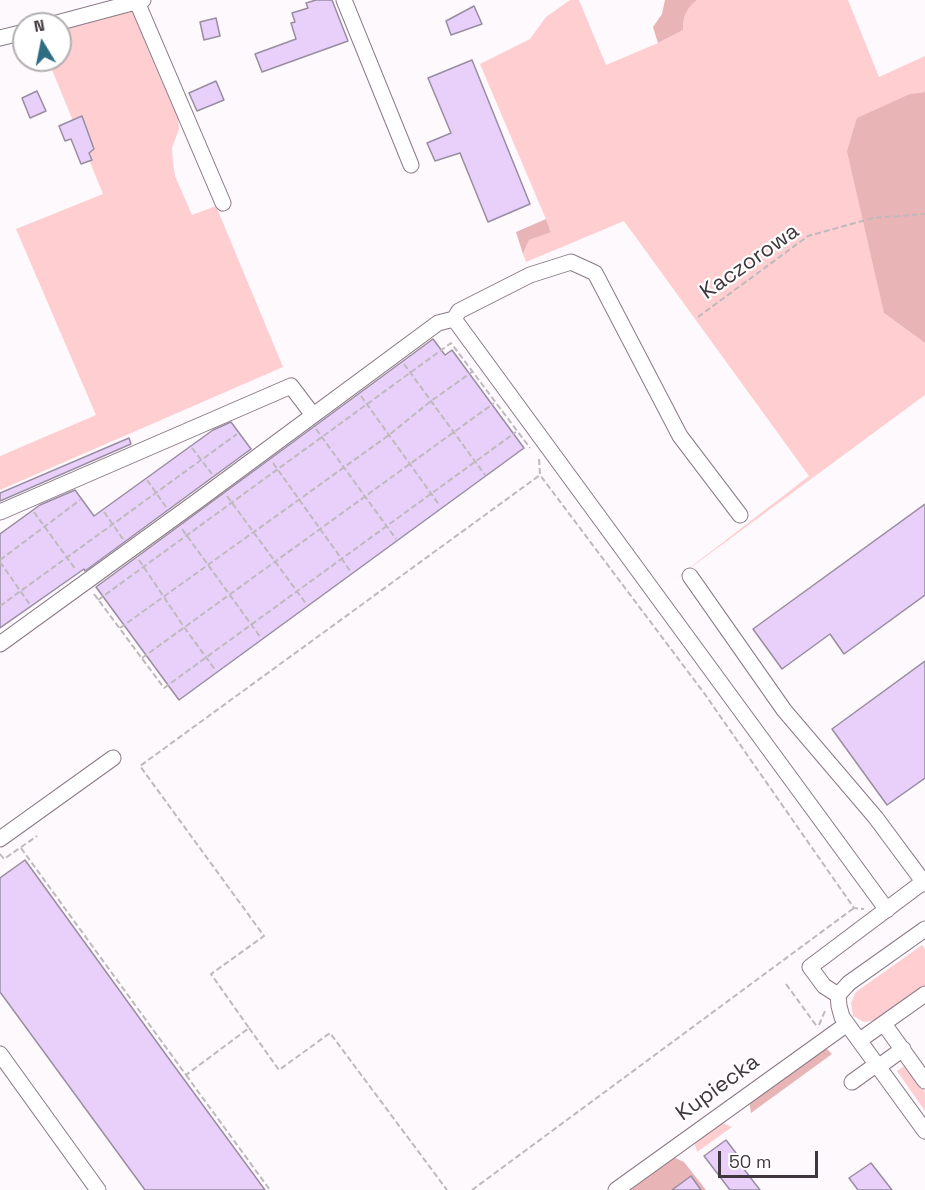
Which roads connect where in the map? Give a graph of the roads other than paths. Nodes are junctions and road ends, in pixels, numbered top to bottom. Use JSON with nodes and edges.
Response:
{"nodes":[{"id":1,"x":344,"y":0,"type":"edge"},
{"id":2,"x":140,"y":1,"type":"edge"},
{"id":3,"x":72,"y":19,"type":"edge"},
{"id":4,"x":411,"y":165,"type":"dead end"},
{"id":5,"x":223,"y":203,"type":"dead end"},
{"id":6,"x":454,"y":319,"type":"junction"},
{"id":7,"x":314,"y":415,"type":"junction"},
{"id":8,"x":0,"y":512,"type":"edge"},
{"id":9,"x":741,"y":515,"type":"dead end"},
{"id":10,"x":690,"y":576,"type":"dead end"},
{"id":11,"x":0,"y":644,"type":"edge"},
{"id":12,"x":113,"y":758,"type":"dead end"},
{"id":13,"x":0,"y":839,"type":"edge"},
{"id":14,"x":924,"y":883,"type":"edge"},
{"id":15,"x":887,"y":910,"type":"junction"},
{"id":16,"x":925,"y":929,"type":"edge"},
{"id":17,"x":925,"y":994,"type":"edge"},
{"id":18,"x":838,"y":995,"type":"junction"},
{"id":19,"x":847,"y":1024,"type":"junction"},
{"id":20,"x":884,"y":1024,"type":"junction"},
{"id":21,"x":860,"y":1040,"type":"junction"},
{"id":22,"x":903,"y":1049,"type":"junction"},
{"id":23,"x":0,"y":1054,"type":"edge"},
{"id":24,"x":878,"y":1065,"type":"junction"},
{"id":25,"x":925,"y":1081,"type":"edge"},
{"id":26,"x":852,"y":1082,"type":"dead end"},
{"id":27,"x":925,"y":1131,"type":"edge"},
{"id":28,"x":98,"y":1190,"type":"edge"},
{"id":29,"x":616,"y":1190,"type":"edge"}],
"edges":[{"from":1,"to":4,"type":"street"},
{"from":2,"to":3,"type":"street"},
{"from":2,"to":5,"type":"street"},
{"from":6,"to":7,"type":"street"},
{"from":6,"to":9,"type":"street"},
{"from":6,"to":15,"type":"street"},
{"from":7,"to":8,"type":"street"},
{"from":7,"to":11,"type":"street"},
{"from":10,"to":14,"type":"street"},
{"from":12,"to":13,"type":"street"},
{"from":14,"to":15,"type":"street"},
{"from":15,"to":18,"type":"street"},
{"from":16,"to":18,"type":"street"},
{"from":17,"to":20,"type":"street"},
{"from":18,"to":19,"type":"street"},
{"from":19,"to":21,"type":"street"},
{"from":19,"to":29,"type":"street","name":"Kupiecka"},
{"from":20,"to":21,"type":"street"},
{"from":20,"to":22,"type":"street"},
{"from":21,"to":24,"type":"street"},
{"from":22,"to":24,"type":"street"},
{"from":22,"to":25,"type":"street"},
{"from":23,"to":28,"type":"street"},
{"from":24,"to":26,"type":"street"},
{"from":24,"to":27,"type":"street"}]}
